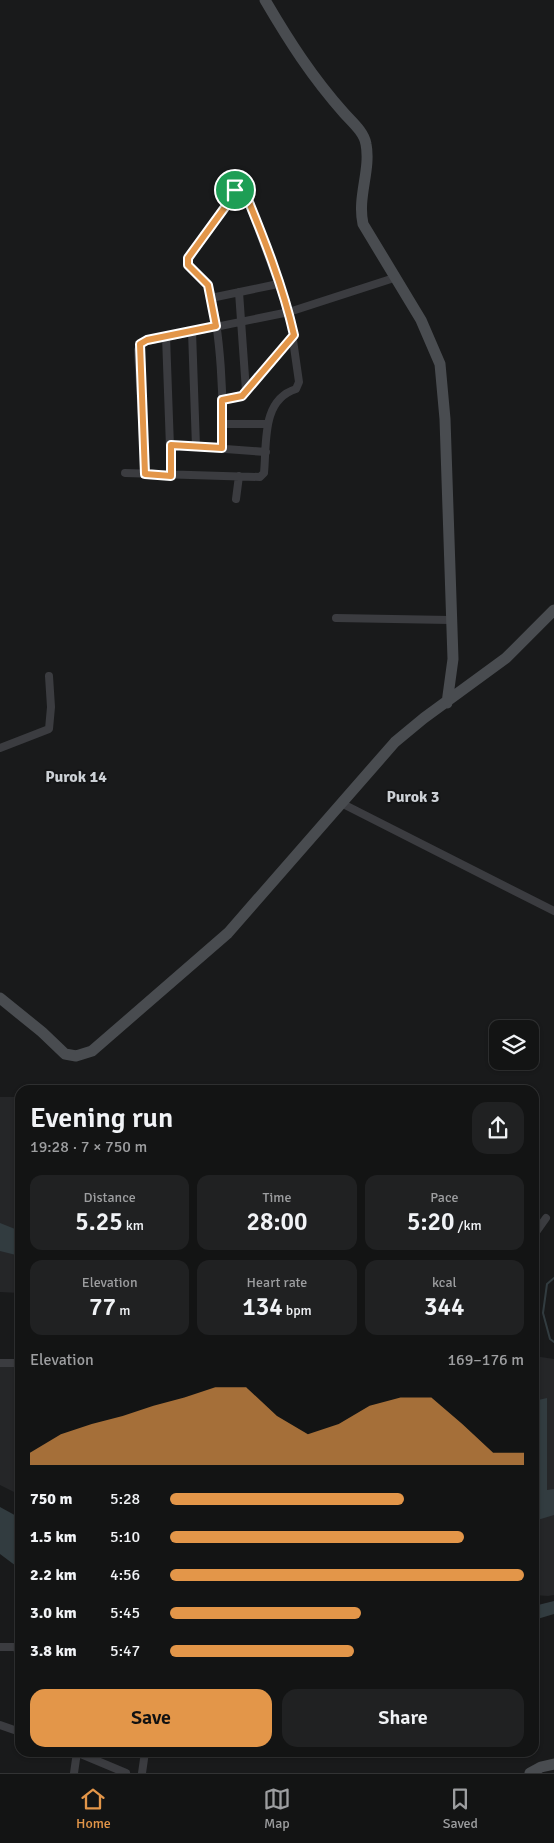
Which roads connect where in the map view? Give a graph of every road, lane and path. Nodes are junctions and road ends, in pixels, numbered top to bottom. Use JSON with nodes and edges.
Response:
{"nodes":[{"id":1,"x":265,"y":0,"type":"edge"},
{"id":2,"x":394,"y":278,"type":"junction"},
{"id":3,"x":278,"y":284,"type":"junction"},
{"id":4,"x":239,"y":292,"type":"junction"},
{"id":5,"x":211,"y":298,"type":"junction"},
{"id":6,"x":289,"y":312,"type":"junction"},
{"id":7,"x":242,"y":320,"type":"junction"},
{"id":8,"x":216,"y":326,"type":"junction"},
{"id":9,"x":192,"y":331,"type":"junction"},
{"id":10,"x":294,"y":335,"type":"junction"},
{"id":11,"x":166,"y":336,"type":"junction"},
{"id":12,"x":246,"y":391,"type":"junction"},
{"id":13,"x":222,"y":400,"type":"junction"},
{"id":14,"x":223,"y":424,"type":"junction"},
{"id":15,"x":268,"y":424,"type":"junction"},
{"id":16,"x":171,"y":445,"type":"junction"},
{"id":17,"x":196,"y":447,"type":"junction"},
{"id":18,"x":222,"y":448,"type":"junction"},
{"id":19,"x":266,"y":452,"type":"junction"},
{"id":20,"x":125,"y":474,"type":"dead end"},
{"id":21,"x":145,"y":474,"type":"junction"},
{"id":22,"x":171,"y":476,"type":"junction"},
{"id":23,"x":239,"y":476,"type":"junction"},
{"id":24,"x":236,"y":499,"type":"dead end"},
{"id":25,"x":554,"y":610,"type":"edge"},
{"id":26,"x":336,"y":618,"type":"dead end"},
{"id":27,"x":450,"y":620,"type":"junction"},
{"id":28,"x":48,"y":676,"type":"dead end"},
{"id":29,"x":447,"y":703,"type":"junction"},
{"id":30,"x":0,"y":748,"type":"edge"},
{"id":31,"x":343,"y":804,"type":"junction"},
{"id":32,"x":554,"y":912,"type":"edge"},
{"id":33,"x":0,"y":998,"type":"edge"},
{"id":34,"x":546,"y":1218,"type":"dead end"},
{"id":35,"x":539,"y":1228,"type":"edge"},
{"id":36,"x":0,"y":1363,"type":"edge"},
{"id":37,"x":15,"y":1363,"type":"edge"},
{"id":38,"x":0,"y":1647,"type":"edge"},
{"id":39,"x":15,"y":1647,"type":"edge"},
{"id":40,"x":0,"y":1725,"type":"edge"},
{"id":41,"x":15,"y":1730,"type":"edge"},
{"id":42,"x":76,"y":1757,"type":"edge"},
{"id":43,"x":87,"y":1757,"type":"edge"},
{"id":44,"x":144,"y":1757,"type":"edge"},
{"id":45,"x":554,"y":1764,"type":"edge"},
{"id":46,"x":74,"y":1773,"type":"edge"},
{"id":47,"x":126,"y":1773,"type":"edge"},
{"id":48,"x":142,"y":1773,"type":"edge"},
{"id":49,"x":530,"y":1773,"type":"edge"}],
"edges":[{"from":1,"to":2,"type":"street"},
{"from":2,"to":6,"type":"street"},
{"from":2,"to":27,"type":"street"},
{"from":3,"to":4,"type":"street"},
{"from":3,"to":5,"type":"street"},
{"from":3,"to":6,"type":"street"},
{"from":4,"to":5,"type":"street"},
{"from":4,"to":7,"type":"street"},
{"from":5,"to":8,"type":"street"},
{"from":6,"to":7,"type":"street"},
{"from":6,"to":10,"type":"street"},
{"from":7,"to":8,"type":"street"},
{"from":7,"to":12,"type":"street"},
{"from":8,"to":9,"type":"street"},
{"from":8,"to":13,"type":"street"},
{"from":9,"to":11,"type":"street"},
{"from":9,"to":17,"type":"street"},
{"from":10,"to":12,"type":"street"},
{"from":10,"to":15,"type":"street"},
{"from":11,"to":16,"type":"street"},
{"from":11,"to":21,"type":"street"},
{"from":12,"to":13,"type":"street"},
{"from":13,"to":14,"type":"street"},
{"from":14,"to":15,"type":"street"},
{"from":14,"to":18,"type":"street"},
{"from":15,"to":19,"type":"street"},
{"from":16,"to":17,"type":"street"},
{"from":16,"to":22,"type":"street"},
{"from":17,"to":18,"type":"street"},
{"from":18,"to":19,"type":"street"},
{"from":19,"to":23,"type":"street"},
{"from":20,"to":21,"type":"street"},
{"from":21,"to":22,"type":"street"},
{"from":22,"to":23,"type":"street"},
{"from":23,"to":24,"type":"street"},
{"from":25,"to":29,"type":"street"},
{"from":26,"to":27,"type":"street"},
{"from":27,"to":29,"type":"street"},
{"from":28,"to":30,"type":"street"},
{"from":29,"to":31,"type":"street"},
{"from":31,"to":32,"type":"street"},
{"from":31,"to":33,"type":"street"},
{"from":34,"to":35,"type":"street"},
{"from":36,"to":37,"type":"street"},
{"from":38,"to":39,"type":"street"},
{"from":40,"to":41,"type":"street"},
{"from":42,"to":46,"type":"street"},
{"from":43,"to":47,"type":"street"},
{"from":44,"to":48,"type":"street"},
{"from":45,"to":49,"type":"street"}]}
